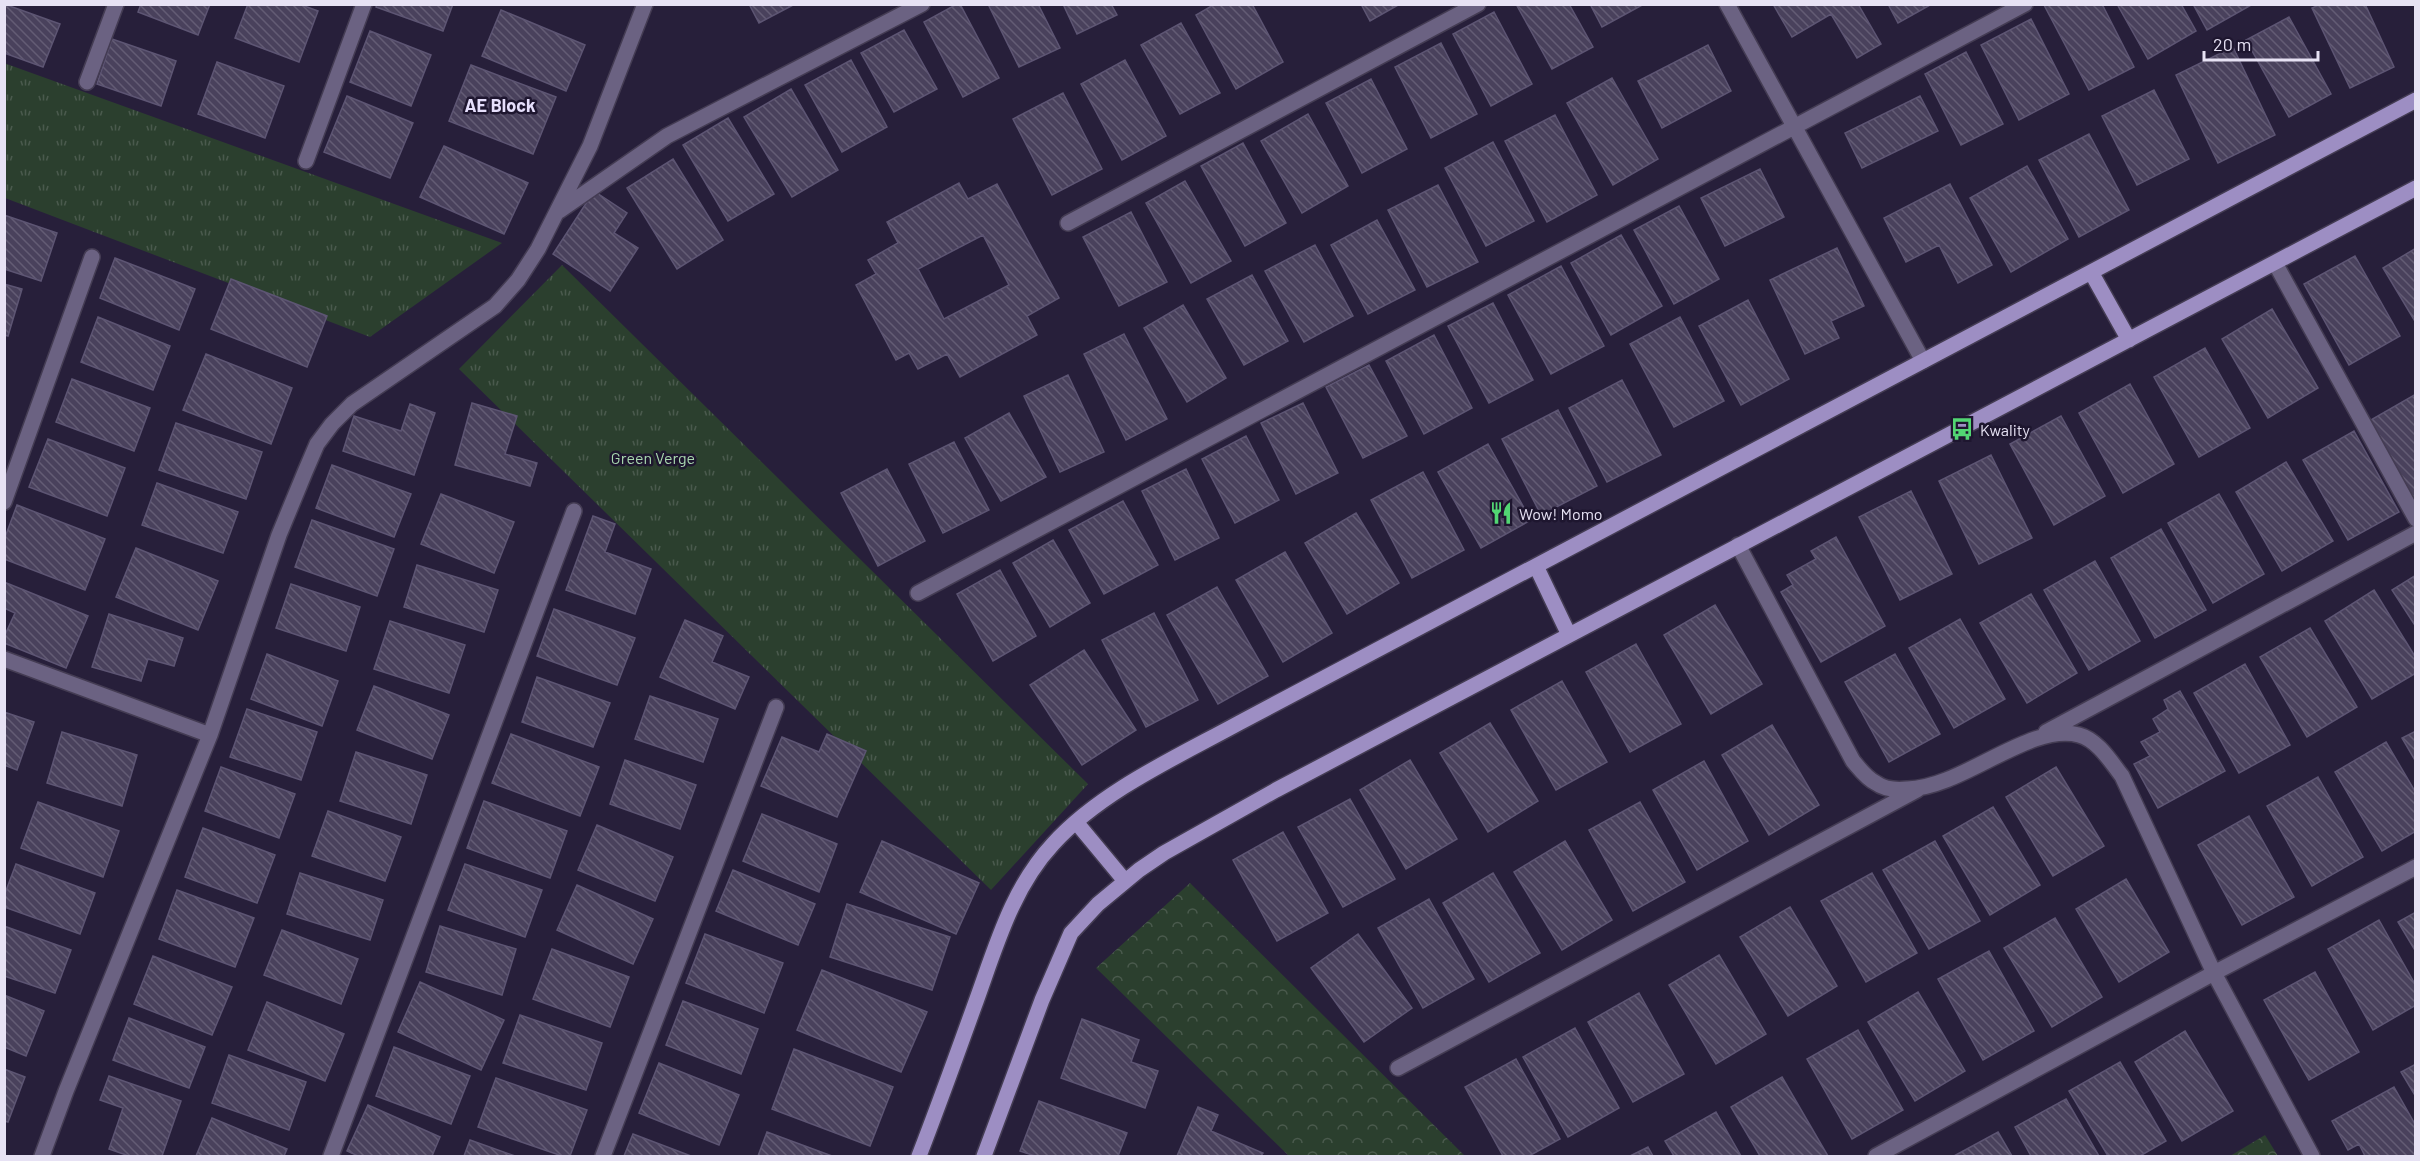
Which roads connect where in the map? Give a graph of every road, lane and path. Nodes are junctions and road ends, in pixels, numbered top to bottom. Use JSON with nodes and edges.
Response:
{"nodes":[{"id":1,"x":116,"y":4,"type":"edge"},
{"id":2,"x":364,"y":4,"type":"edge"},
{"id":3,"x":645,"y":4,"type":"edge"},
{"id":4,"x":922,"y":4,"type":"edge"},
{"id":5,"x":1478,"y":4,"type":"edge"},
{"id":6,"x":1727,"y":4,"type":"edge"},
{"id":7,"x":2025,"y":4,"type":"edge"},
{"id":8,"x":87,"y":82,"type":"dead end"},
{"id":9,"x":2415,"y":100,"type":"edge"},
{"id":10,"x":1793,"y":128,"type":"junction"},
{"id":11,"x":306,"y":161,"type":"dead end"},
{"id":12,"x":2415,"y":188,"type":"edge"},
{"id":13,"x":556,"y":213,"type":"junction"},
{"id":14,"x":1068,"y":223,"type":"dead end"},
{"id":15,"x":92,"y":257,"type":"dead end"},
{"id":16,"x":2275,"y":263,"type":"junction"},
{"id":17,"x":2091,"y":272,"type":"junction"},
{"id":18,"x":2129,"y":340,"type":"junction"},
{"id":19,"x":1923,"y":361,"type":"junction"},
{"id":20,"x":4,"y":502,"type":"edge"},
{"id":21,"x":574,"y":511,"type":"dead end"},
{"id":22,"x":2415,"y":519,"type":"edge"},
{"id":23,"x":2415,"y":533,"type":"edge"},
{"id":24,"x":1738,"y":546,"type":"junction"},
{"id":25,"x":1536,"y":566,"type":"junction"},
{"id":26,"x":918,"y":593,"type":"dead end"},
{"id":27,"x":1569,"y":635,"type":"junction"},
{"id":28,"x":4,"y":659,"type":"edge"},
{"id":29,"x":776,"y":707,"type":"dead end"},
{"id":30,"x":210,"y":735,"type":"junction"},
{"id":31,"x":2015,"y":748,"type":"junction"},
{"id":32,"x":1920,"y":789,"type":"junction"},
{"id":33,"x":1076,"y":822,"type":"junction"},
{"id":34,"x":2415,"y":867,"type":"edge"},
{"id":35,"x":1125,"y":881,"type":"junction"},
{"id":36,"x":2214,"y":973,"type":"junction"},
{"id":37,"x":1398,"y":1068,"type":"dead end"},
{"id":38,"x":42,"y":1156,"type":"edge"},
{"id":39,"x":332,"y":1156,"type":"edge"},
{"id":40,"x":603,"y":1156,"type":"edge"},
{"id":41,"x":919,"y":1156,"type":"edge"},
{"id":42,"x":984,"y":1156,"type":"edge"},
{"id":43,"x":1876,"y":1156,"type":"edge"},
{"id":44,"x":2312,"y":1156,"type":"edge"}],
"edges":[{"from":1,"to":8,"type":"street"},
{"from":2,"to":11,"type":"street"},
{"from":3,"to":13,"type":"street"},
{"from":4,"to":13,"type":"street"},
{"from":5,"to":14,"type":"street"},
{"from":6,"to":10,"type":"street"},
{"from":7,"to":10,"type":"street"},
{"from":9,"to":17,"type":"main road"},
{"from":10,"to":19,"type":"street"},
{"from":10,"to":26,"type":"street"},
{"from":12,"to":16,"type":"main road"},
{"from":13,"to":30,"type":"street"},
{"from":15,"to":20,"type":"street"},
{"from":16,"to":18,"type":"main road"},
{"from":16,"to":22,"type":"street"},
{"from":17,"to":18,"type":"main road"},
{"from":17,"to":19,"type":"main road"},
{"from":18,"to":24,"type":"main road"},
{"from":19,"to":25,"type":"main road"},
{"from":21,"to":39,"type":"street"},
{"from":23,"to":31,"type":"street"},
{"from":24,"to":27,"type":"main road"},
{"from":24,"to":32,"type":"street"},
{"from":25,"to":27,"type":"main road"},
{"from":25,"to":33,"type":"main road"},
{"from":27,"to":35,"type":"main road"},
{"from":28,"to":30,"type":"street"},
{"from":29,"to":40,"type":"street"},
{"from":30,"to":38,"type":"street"},
{"from":31,"to":32,"type":"street"},
{"from":31,"to":36,"type":"street"},
{"from":32,"to":37,"type":"street"},
{"from":33,"to":35,"type":"main road"},
{"from":33,"to":41,"type":"main road"},
{"from":34,"to":36,"type":"street"},
{"from":35,"to":42,"type":"main road"},
{"from":36,"to":43,"type":"street"},
{"from":36,"to":44,"type":"street"}]}
